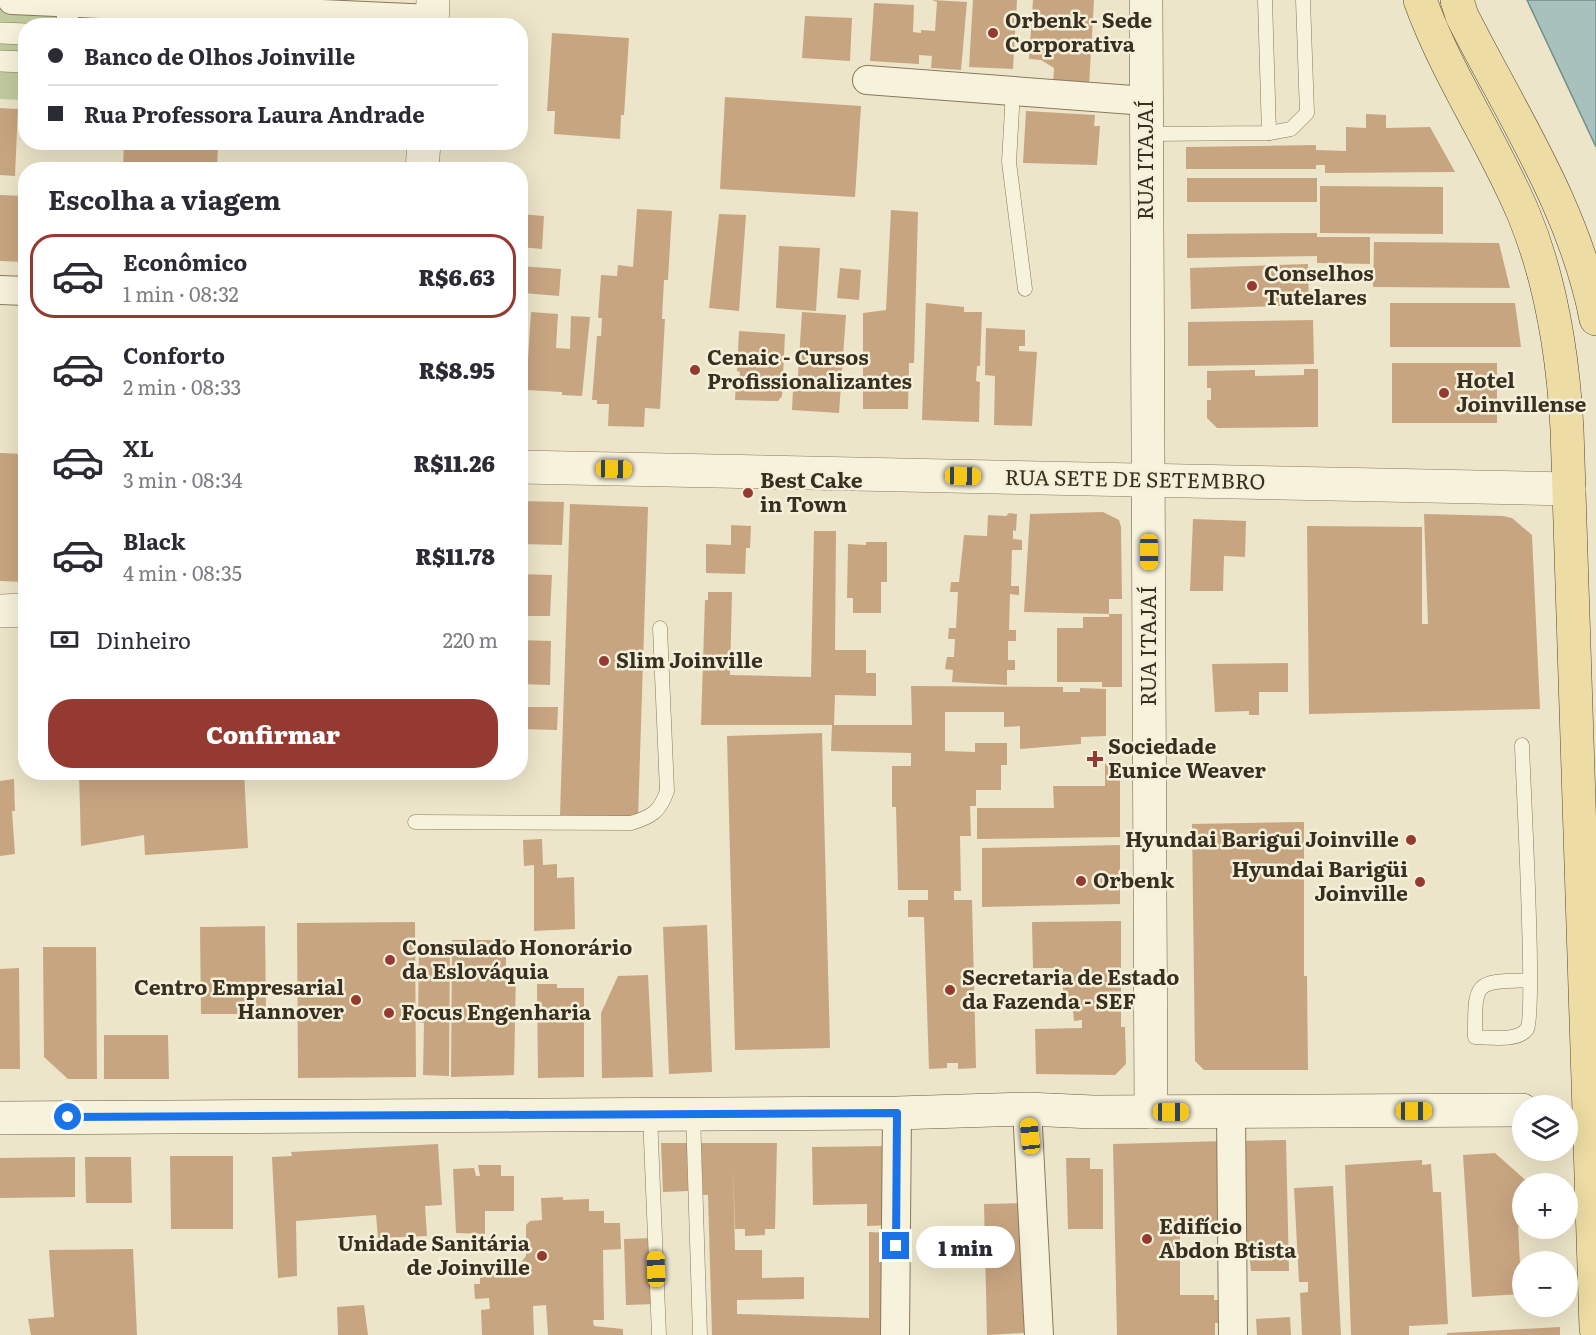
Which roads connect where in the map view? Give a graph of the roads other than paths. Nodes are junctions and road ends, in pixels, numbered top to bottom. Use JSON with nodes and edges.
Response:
{"nodes":[{"id":1,"x":12,"y":0,"type":"edge"},
{"id":2,"x":1146,"y":0,"type":"edge"},
{"id":3,"x":1265,"y":0,"type":"edge"},
{"id":4,"x":1303,"y":0,"type":"edge"},
{"id":5,"x":1459,"y":8,"type":"edge"},
{"id":6,"x":67,"y":14,"type":"edge"},
{"id":7,"x":1425,"y":14,"type":"edge"},
{"id":8,"x":432,"y":15,"type":"edge"},
{"id":9,"x":222,"y":18,"type":"edge"},
{"id":10,"x":304,"y":18,"type":"edge"},
{"id":11,"x":0,"y":33,"type":"edge"},
{"id":12,"x":18,"y":34,"type":"edge"},
{"id":13,"x":0,"y":61,"type":"edge"},
{"id":14,"x":18,"y":62,"type":"edge"},
{"id":15,"x":867,"y":80,"type":"dead end"},
{"id":16,"x":1013,"y":91,"type":"junction"},
{"id":17,"x":1146,"y":101,"type":"junction"},
{"id":18,"x":1269,"y":132,"type":"junction"},
{"id":19,"x":1146,"y":134,"type":"junction"},
{"id":20,"x":1025,"y":289,"type":"dead end"},
{"id":21,"x":0,"y":290,"type":"edge"},
{"id":22,"x":18,"y":291,"type":"edge"},
{"id":23,"x":1596,"y":319,"type":"edge"},
{"id":24,"x":528,"y":467,"type":"edge"},
{"id":25,"x":1148,"y":480,"type":"junction"},
{"id":26,"x":1583,"y":491,"type":"edge"},
{"id":27,"x":18,"y":610,"type":"edge"},
{"id":28,"x":0,"y":611,"type":"edge"},
{"id":29,"x":660,"y":628,"type":"dead end"},
{"id":30,"x":1522,"y":745,"type":"dead end"},
{"id":31,"x":415,"y":822,"type":"dead end"},
{"id":32,"x":1530,"y":980,"type":"junction"},
{"id":33,"x":1027,"y":1109,"type":"junction"},
{"id":34,"x":1512,"y":1110,"type":"edge"},
{"id":35,"x":1231,"y":1111,"type":"junction"},
{"id":36,"x":1151,"y":1112,"type":"junction"},
{"id":37,"x":897,"y":1113,"type":"junction"},
{"id":38,"x":1587,"y":1113,"type":"edge"},
{"id":39,"x":693,"y":1114,"type":"junction"},
{"id":40,"x":650,"y":1115,"type":"junction"},
{"id":41,"x":0,"y":1118,"type":"edge"},
{"id":42,"x":1596,"y":1329,"type":"edge"},
{"id":43,"x":659,"y":1335,"type":"edge"},
{"id":44,"x":700,"y":1335,"type":"edge"},
{"id":45,"x":895,"y":1335,"type":"edge"},
{"id":46,"x":1039,"y":1335,"type":"edge"},
{"id":47,"x":1233,"y":1335,"type":"edge"}],
"edges":[{"from":1,"to":6,"type":"street"},
{"from":2,"to":17,"type":"main road","name":"RUA ITAJAÍ"},
{"from":3,"to":18,"type":"lane"},
{"from":4,"to":18,"type":"lane"},
{"from":5,"to":7,"type":"main road"},
{"from":5,"to":23,"type":"main road"},
{"from":6,"to":9,"type":"street"},
{"from":7,"to":26,"type":"main road"},
{"from":8,"to":10,"type":"street"},
{"from":11,"to":12,"type":"street"},
{"from":13,"to":14,"type":"street"},
{"from":15,"to":16,"type":"street"},
{"from":16,"to":17,"type":"street"},
{"from":16,"to":20,"type":"lane"},
{"from":17,"to":19,"type":"main road","name":"RUA ITAJAÍ"},
{"from":18,"to":19,"type":"lane"},
{"from":19,"to":25,"type":"main road","name":"RUA ITAJAÍ"},
{"from":21,"to":22,"type":"street"},
{"from":24,"to":25,"type":"main road","name":"RUA SETE DE SETEMBRO"},
{"from":25,"to":26,"type":"main road","name":"RUA SETE DE SETEMBRO"},
{"from":25,"to":36,"type":"main road","name":"RUA ITAJAÍ"},
{"from":26,"to":38,"type":"main road"},
{"from":27,"to":28,"type":"main road"},
{"from":29,"to":31,"type":"lane"},
{"from":30,"to":32,"type":"lane"},
{"from":32,"to":32,"type":"lane"},
{"from":33,"to":36,"type":"main road"},
{"from":33,"to":37,"type":"main road"},
{"from":33,"to":46,"type":"street"},
{"from":34,"to":35,"type":"main road"},
{"from":35,"to":36,"type":"main road"},
{"from":35,"to":47,"type":"street"},
{"from":37,"to":39,"type":"main road"},
{"from":37,"to":45,"type":"street"},
{"from":38,"to":42,"type":"main road"},
{"from":39,"to":40,"type":"main road"},
{"from":39,"to":44,"type":"lane"},
{"from":40,"to":41,"type":"main road"},
{"from":40,"to":43,"type":"lane"}]}
